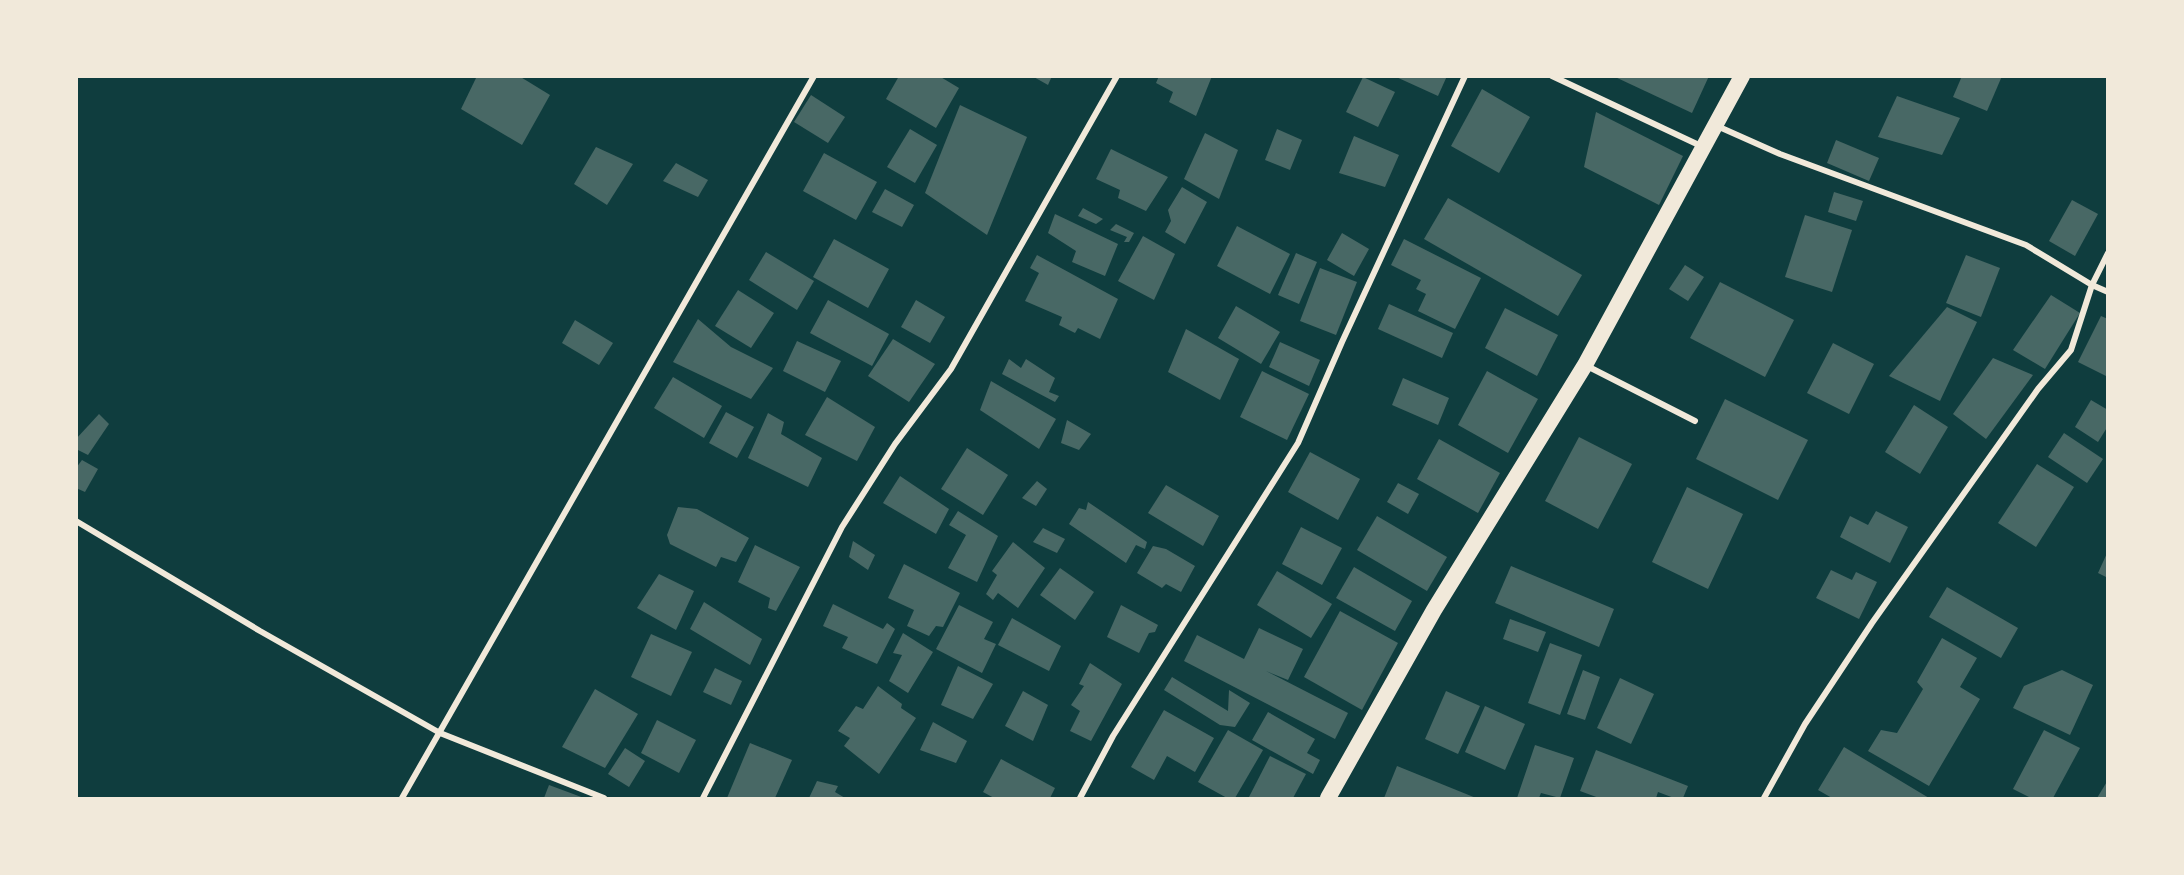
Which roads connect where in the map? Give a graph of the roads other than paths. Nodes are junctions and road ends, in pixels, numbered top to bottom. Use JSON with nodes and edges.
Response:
{"nodes":[{"id":1,"x":814,"y":76,"type":"edge"},
{"id":2,"x":1117,"y":76,"type":"edge"},
{"id":3,"x":1465,"y":76,"type":"edge"},
{"id":4,"x":1552,"y":76,"type":"edge"},
{"id":5,"x":1743,"y":76,"type":"edge"},
{"id":6,"x":1714,"y":125,"type":"junction"},
{"id":7,"x":1703,"y":147,"type":"junction"},
{"id":8,"x":2108,"y":253,"type":"edge"},
{"id":9,"x":2092,"y":285,"type":"junction"},
{"id":10,"x":2108,"y":292,"type":"edge"},
{"id":11,"x":1585,"y":365,"type":"junction"},
{"id":12,"x":1695,"y":421,"type":"dead end"},
{"id":13,"x":76,"y":521,"type":"edge"},
{"id":14,"x":440,"y":733,"type":"junction"},
{"id":15,"x":402,"y":798,"type":"edge"},
{"id":16,"x":604,"y":798,"type":"edge"},
{"id":17,"x":703,"y":798,"type":"edge"},
{"id":18,"x":1080,"y":798,"type":"edge"},
{"id":19,"x":1328,"y":798,"type":"edge"},
{"id":20,"x":1764,"y":798,"type":"edge"}],
"edges":[{"from":1,"to":14,"type":"street"},
{"from":2,"to":17,"type":"street"},
{"from":3,"to":18,"type":"street"},
{"from":4,"to":7,"type":"street"},
{"from":5,"to":6,"type":"highway"},
{"from":6,"to":7,"type":"highway"},
{"from":6,"to":9,"type":"street"},
{"from":7,"to":11,"type":"highway"},
{"from":8,"to":9,"type":"street"},
{"from":9,"to":10,"type":"street"},
{"from":9,"to":20,"type":"street"},
{"from":11,"to":12,"type":"street"},
{"from":11,"to":19,"type":"highway"},
{"from":13,"to":14,"type":"street"},
{"from":14,"to":15,"type":"street"},
{"from":14,"to":16,"type":"street"}]}
